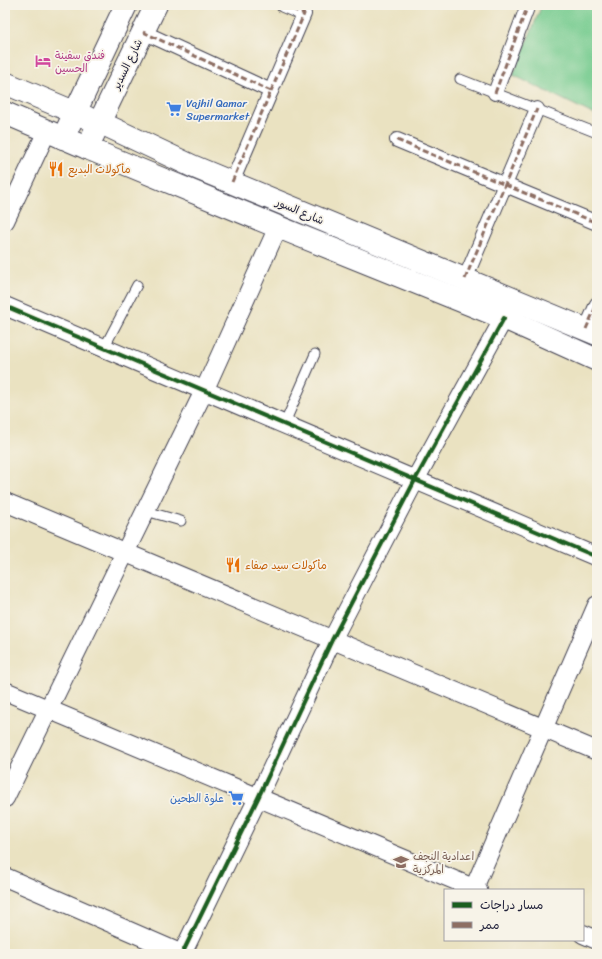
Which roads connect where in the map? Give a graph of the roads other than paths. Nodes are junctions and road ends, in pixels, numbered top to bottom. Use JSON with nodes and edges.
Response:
{"nodes":[{"id":1,"x":126,"y":5,"type":"edge"},
{"id":2,"x":156,"y":5,"type":"edge"},
{"id":3,"x":283,"y":5,"type":"edge"},
{"id":4,"x":528,"y":5,"type":"edge"},
{"id":5,"x":142,"y":32,"type":"junction"},
{"id":6,"x":460,"y":79,"type":"dead end"},
{"id":7,"x":5,"y":83,"type":"edge"},
{"id":8,"x":271,"y":91,"type":"junction"},
{"id":9,"x":495,"y":93,"type":"junction"},
{"id":10,"x":537,"y":109,"type":"junction"},
{"id":11,"x":75,"y":112,"type":"junction"},
{"id":12,"x":5,"y":113,"type":"edge"},
{"id":13,"x":99,"y":122,"type":"junction"},
{"id":14,"x":597,"y":133,"type":"edge"},
{"id":15,"x":55,"y":134,"type":"junction"},
{"id":16,"x":397,"y":140,"type":"dead end"},
{"id":17,"x":87,"y":148,"type":"junction"},
{"id":18,"x":192,"y":166,"type":"junction"},
{"id":19,"x":232,"y":182,"type":"junction"},
{"id":20,"x":505,"y":185,"type":"junction"},
{"id":21,"x":184,"y":188,"type":"junction"},
{"id":22,"x":5,"y":221,"type":"edge"},
{"id":23,"x":597,"y":223,"type":"edge"},
{"id":24,"x":278,"y":227,"type":"junction"},
{"id":25,"x":465,"y":279,"type":"junction"},
{"id":26,"x":137,"y":285,"type":"dead end"},
{"id":27,"x":597,"y":304,"type":"edge"},
{"id":28,"x":5,"y":306,"type":"edge"},
{"id":29,"x":504,"y":318,"type":"junction"},
{"id":30,"x":592,"y":331,"type":"edge"},
{"id":31,"x":104,"y":348,"type":"junction"},
{"id":32,"x":315,"y":354,"type":"dead end"},
{"id":33,"x":597,"y":360,"type":"edge"},
{"id":34,"x":204,"y":391,"type":"junction"},
{"id":35,"x":284,"y":425,"type":"junction"},
{"id":36,"x":415,"y":480,"type":"junction"},
{"id":37,"x":5,"y":502,"type":"edge"},
{"id":38,"x":146,"y":511,"type":"junction"},
{"id":39,"x":182,"y":521,"type":"dead end"},
{"id":40,"x":124,"y":552,"type":"junction"},
{"id":41,"x":597,"y":557,"type":"edge"},
{"id":42,"x":597,"y":605,"type":"edge"},
{"id":43,"x":332,"y":640,"type":"junction"},
{"id":44,"x":5,"y":691,"type":"edge"},
{"id":45,"x":48,"y":709,"type":"junction"},
{"id":46,"x":543,"y":729,"type":"junction"},
{"id":47,"x":597,"y":751,"type":"edge"},
{"id":48,"x":5,"y":798,"type":"edge"},
{"id":49,"x":258,"y":798,"type":"junction"},
{"id":50,"x":5,"y":877,"type":"edge"},
{"id":51,"x":476,"y":889,"type":"edge"},
{"id":52,"x":584,"y":934,"type":"edge"},
{"id":53,"x":597,"y":940,"type":"edge"},
{"id":54,"x":182,"y":954,"type":"edge"}],
"edges":[{"from":1,"to":11,"type":"street"},
{"from":2,"to":5,"type":"street","name":"شارع السدير"},
{"from":3,"to":8,"type":"street"},
{"from":4,"to":9,"type":"street"},
{"from":5,"to":8,"type":"street"},
{"from":5,"to":13,"type":"street","name":"شارع السدير"},
{"from":6,"to":9,"type":"lane"},
{"from":7,"to":11,"type":"street","name":"شارع السور"},
{"from":8,"to":19,"type":"street"},
{"from":9,"to":10,"type":"lane"},
{"from":10,"to":14,"type":"lane"},
{"from":10,"to":20,"type":"street"},
{"from":11,"to":13,"type":"street","name":"شارع السور"},
{"from":11,"to":15,"type":"street"},
{"from":12,"to":15,"type":"street","name":"شارع السور"},
{"from":13,"to":17,"type":"street","name":"شارع السدير"},
{"from":13,"to":18,"type":"street","name":"شارع السور"},
{"from":15,"to":17,"type":"street","name":"شارع السور"},
{"from":15,"to":22,"type":"street"},
{"from":16,"to":20,"type":"street"},
{"from":17,"to":21,"type":"street","name":"شارع السور"},
{"from":18,"to":19,"type":"street","name":"شارع السور"},
{"from":18,"to":21,"type":"street"},
{"from":19,"to":25,"type":"street","name":"شارع السور"},
{"from":20,"to":23,"type":"street"},
{"from":20,"to":25,"type":"street"},
{"from":21,"to":24,"type":"street","name":"شارع السور"},
{"from":24,"to":29,"type":"street","name":"شارع السور"},
{"from":24,"to":34,"type":"street"},
{"from":25,"to":30,"type":"street","name":"شارع السور"},
{"from":26,"to":31,"type":"lane"},
{"from":27,"to":30,"type":"street"},
{"from":28,"to":31,"type":"street"},
{"from":29,"to":33,"type":"street","name":"شارع السور"},
{"from":29,"to":36,"type":"street"},
{"from":31,"to":34,"type":"street"},
{"from":32,"to":35,"type":"lane"},
{"from":34,"to":35,"type":"street"},
{"from":34,"to":38,"type":"street"},
{"from":35,"to":36,"type":"street"},
{"from":36,"to":41,"type":"street"},
{"from":36,"to":43,"type":"street"},
{"from":37,"to":40,"type":"street"},
{"from":38,"to":39,"type":"lane"},
{"from":38,"to":40,"type":"street"},
{"from":40,"to":43,"type":"street"},
{"from":40,"to":45,"type":"street"},
{"from":42,"to":46,"type":"street"},
{"from":43,"to":46,"type":"street"},
{"from":43,"to":49,"type":"street"},
{"from":44,"to":45,"type":"street"},
{"from":45,"to":48,"type":"street"},
{"from":45,"to":49,"type":"street"},
{"from":46,"to":47,"type":"street"},
{"from":46,"to":51,"type":"street"},
{"from":49,"to":51,"type":"street"},
{"from":49,"to":54,"type":"street"},
{"from":50,"to":54,"type":"street"},
{"from":52,"to":53,"type":"street"}]}
